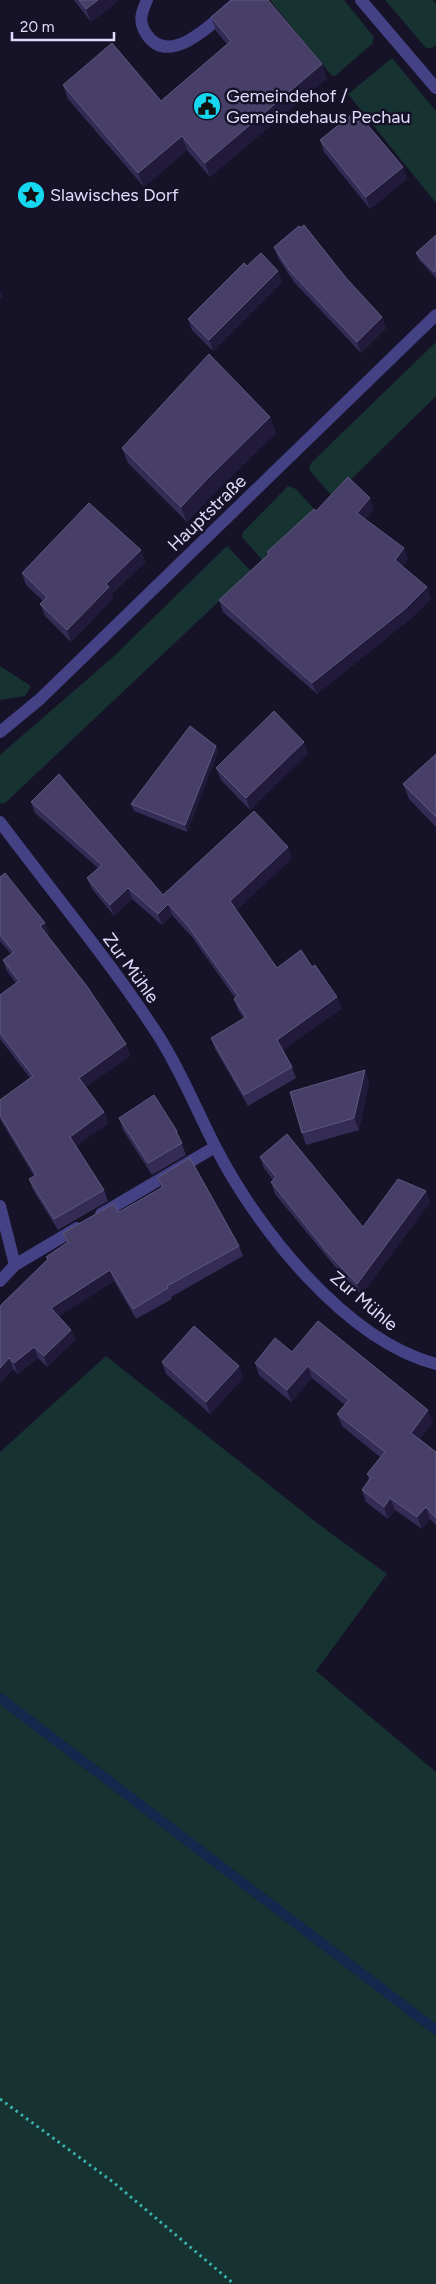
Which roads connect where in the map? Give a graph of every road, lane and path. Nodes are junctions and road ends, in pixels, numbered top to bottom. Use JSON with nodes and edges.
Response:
{"nodes":[{"id":1,"x":147,"y":0,"type":"edge"},
{"id":2,"x":239,"y":0,"type":"edge"},
{"id":3,"x":362,"y":0,"type":"edge"},
{"id":4,"x":436,"y":88,"type":"edge"},
{"id":5,"x":436,"y":316,"type":"edge"},
{"id":6,"x":0,"y":732,"type":"edge"},
{"id":7,"x":0,"y":822,"type":"edge"},
{"id":8,"x":215,"y":1147,"type":"junction"},
{"id":9,"x":0,"y":1206,"type":"edge"},
{"id":10,"x":16,"y":1265,"type":"junction"},
{"id":11,"x":0,"y":1281,"type":"edge"},
{"id":12,"x":436,"y":1364,"type":"edge"},
{"id":13,"x":0,"y":2098,"type":"edge"},
{"id":14,"x":234,"y":2284,"type":"edge"}],
"edges":[{"from":1,"to":2,"type":"street"},
{"from":3,"to":4,"type":"street"},
{"from":5,"to":6,"type":"street","name":"Hauptstraße"},
{"from":7,"to":8,"type":"street","name":"Zur Mühle"},
{"from":8,"to":10,"type":"street"},
{"from":8,"to":12,"type":"street","name":"Zur Mühle"},
{"from":9,"to":10,"type":"street"},
{"from":10,"to":11,"type":"street"},
{"from":13,"to":14,"type":"path"}]}
